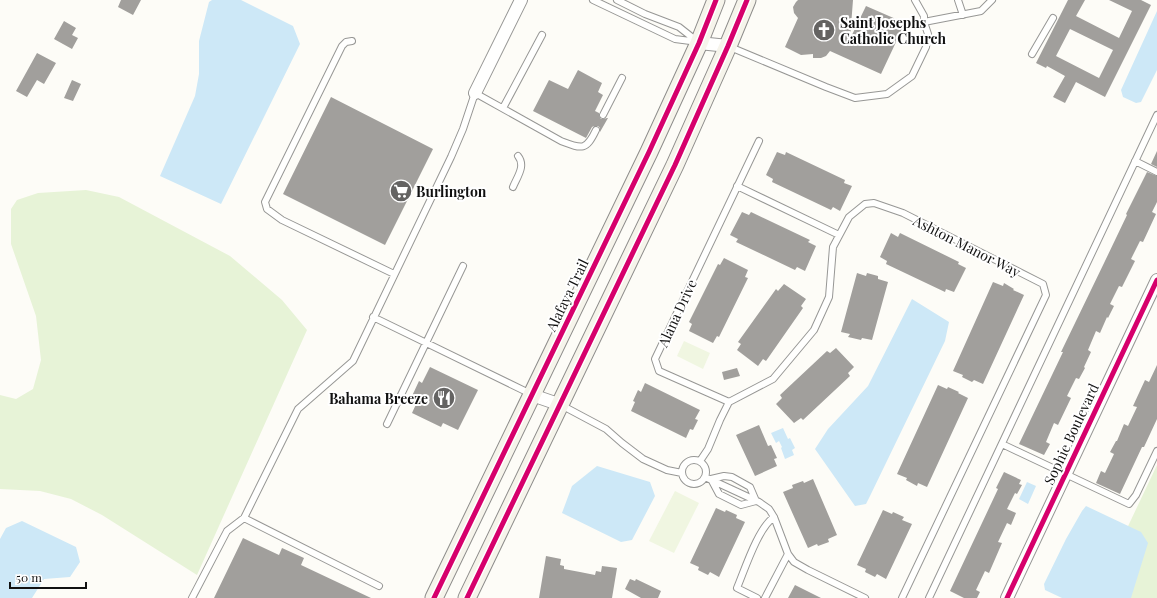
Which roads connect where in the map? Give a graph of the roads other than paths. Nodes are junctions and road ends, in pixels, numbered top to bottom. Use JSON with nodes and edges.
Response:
{"nodes":[{"id":1,"x":520,"y":0,"type":"edge"},
{"id":2,"x":593,"y":0,"type":"edge"},
{"id":3,"x":617,"y":0,"type":"edge"},
{"id":4,"x":716,"y":0,"type":"edge"},
{"id":5,"x":747,"y":0,"type":"edge"},
{"id":6,"x":915,"y":0,"type":"edge"},
{"id":7,"x":958,"y":0,"type":"edge"},
{"id":8,"x":992,"y":0,"type":"edge"},
{"id":9,"x":963,"y":15,"type":"junction"},
{"id":10,"x":1053,"y":18,"type":"dead end"},
{"id":11,"x":924,"y":22,"type":"junction"},
{"id":12,"x":542,"y":36,"type":"dead end"},
{"id":13,"x":352,"y":41,"type":"dead end"},
{"id":14,"x":699,"y":43,"type":"junction"},
{"id":15,"x":728,"y":46,"type":"junction"},
{"id":16,"x":1032,"y":54,"type":"dead end"},
{"id":17,"x":622,"y":78,"type":"dead end"},
{"id":18,"x":475,"y":93,"type":"junction"},
{"id":19,"x":503,"y":108,"type":"junction"},
{"id":20,"x":603,"y":115,"type":"dead end"},
{"id":21,"x":1157,"y":115,"type":"edge"},
{"id":22,"x":596,"y":130,"type":"dead end"},
{"id":23,"x":759,"y":140,"type":"dead end"},
{"id":24,"x":518,"y":156,"type":"dead end"},
{"id":25,"x":1135,"y":161,"type":"junction"},
{"id":26,"x":1157,"y":172,"type":"edge"},
{"id":27,"x":513,"y":186,"type":"dead end"},
{"id":28,"x":737,"y":186,"type":"junction"},
{"id":29,"x":839,"y":235,"type":"junction"},
{"id":30,"x":463,"y":266,"type":"dead end"},
{"id":31,"x":394,"y":274,"type":"junction"},
{"id":32,"x":1157,"y":280,"type":"edge"},
{"id":33,"x":373,"y":318,"type":"junction"},
{"id":34,"x":426,"y":343,"type":"junction"},
{"id":35,"x":532,"y":395,"type":"junction"},
{"id":36,"x":730,"y":402,"type":"junction"},
{"id":37,"x":561,"y":405,"type":"junction"},
{"id":38,"x":387,"y":424,"type":"dead end"},
{"id":39,"x":1002,"y":444,"type":"junction"},
{"id":40,"x":1157,"y":451,"type":"edge"},
{"id":41,"x":700,"y":461,"type":"junction"},
{"id":42,"x":682,"y":473,"type":"junction"},
{"id":43,"x":1066,"y":474,"type":"junction"},
{"id":44,"x":708,"y":478,"type":"junction"},
{"id":45,"x":756,"y":501,"type":"junction"},
{"id":46,"x":774,"y":517,"type":"junction"},
{"id":47,"x":244,"y":518,"type":"junction"},
{"id":48,"x":788,"y":554,"type":"junction"},
{"id":49,"x":379,"y":586,"type":"dead end"},
{"id":50,"x":192,"y":598,"type":"edge"},
{"id":51,"x":434,"y":598,"type":"edge"},
{"id":52,"x":467,"y":598,"type":"edge"},
{"id":53,"x":757,"y":598,"type":"edge"},
{"id":54,"x":765,"y":598,"type":"edge"},
{"id":55,"x":865,"y":598,"type":"edge"},
{"id":56,"x":902,"y":598,"type":"edge"},
{"id":57,"x":929,"y":598,"type":"edge"},
{"id":58,"x":1007,"y":598,"type":"edge"}],
"edges":[{"from":1,"to":18,"type":"street"},
{"from":2,"to":14,"type":"lane"},
{"from":3,"to":14,"type":"lane"},
{"from":4,"to":14,"type":"main road","name":"Alafaya Trail"},
{"from":5,"to":15,"type":"main road"},
{"from":6,"to":11,"type":"lane"},
{"from":7,"to":9,"type":"lane"},
{"from":8,"to":9,"type":"lane"},
{"from":9,"to":11,"type":"lane"},
{"from":10,"to":16,"type":"lane"},
{"from":11,"to":15,"type":"lane"},
{"from":12,"to":19,"type":"lane"},
{"from":13,"to":31,"type":"lane"},
{"from":14,"to":15,"type":"street"},
{"from":14,"to":35,"type":"main road","name":"Alafaya Trail"},
{"from":15,"to":37,"type":"main road"},
{"from":17,"to":20,"type":"lane"},
{"from":18,"to":19,"type":"lane"},
{"from":18,"to":31,"type":"lane"},
{"from":19,"to":22,"type":"lane"},
{"from":21,"to":25,"type":"lane"},
{"from":23,"to":28,"type":"lane","name":"Alana Drive"},
{"from":24,"to":27,"type":"lane"},
{"from":25,"to":26,"type":"lane"},
{"from":25,"to":39,"type":"lane"},
{"from":28,"to":29,"type":"lane"},
{"from":28,"to":36,"type":"lane","name":"Alana Drive"},
{"from":29,"to":36,"type":"lane","name":"Ashton Manor Way"},
{"from":29,"to":56,"type":"lane","name":"Ashton Manor Way"},
{"from":30,"to":34,"type":"lane"},
{"from":31,"to":33,"type":"lane"},
{"from":32,"to":43,"type":"street","name":"Sophie Boulevard"},
{"from":33,"to":34,"type":"lane"},
{"from":33,"to":47,"type":"lane"},
{"from":34,"to":35,"type":"lane"},
{"from":34,"to":38,"type":"lane"},
{"from":35,"to":37,"type":"street"},
{"from":35,"to":51,"type":"main road","name":"Alafaya Trail"},
{"from":36,"to":41,"type":"lane"},
{"from":37,"to":42,"type":"lane"},
{"from":37,"to":52,"type":"main road"},
{"from":39,"to":43,"type":"lane"},
{"from":39,"to":57,"type":"lane"},
{"from":40,"to":43,"type":"lane"},
{"from":41,"to":42,"type":"lane"},
{"from":41,"to":44,"type":"lane"},
{"from":42,"to":44,"type":"lane"},
{"from":43,"to":58,"type":"street","name":"Sophie Boulevard"},
{"from":44,"to":45,"type":"lane"},
{"from":44,"to":45,"type":"lane"},
{"from":44,"to":45,"type":"lane"},
{"from":45,"to":46,"type":"lane"},
{"from":46,"to":48,"type":"lane"},
{"from":46,"to":53,"type":"lane"},
{"from":47,"to":49,"type":"lane"},
{"from":47,"to":50,"type":"lane"},
{"from":48,"to":54,"type":"lane"},
{"from":48,"to":55,"type":"lane"}]}
